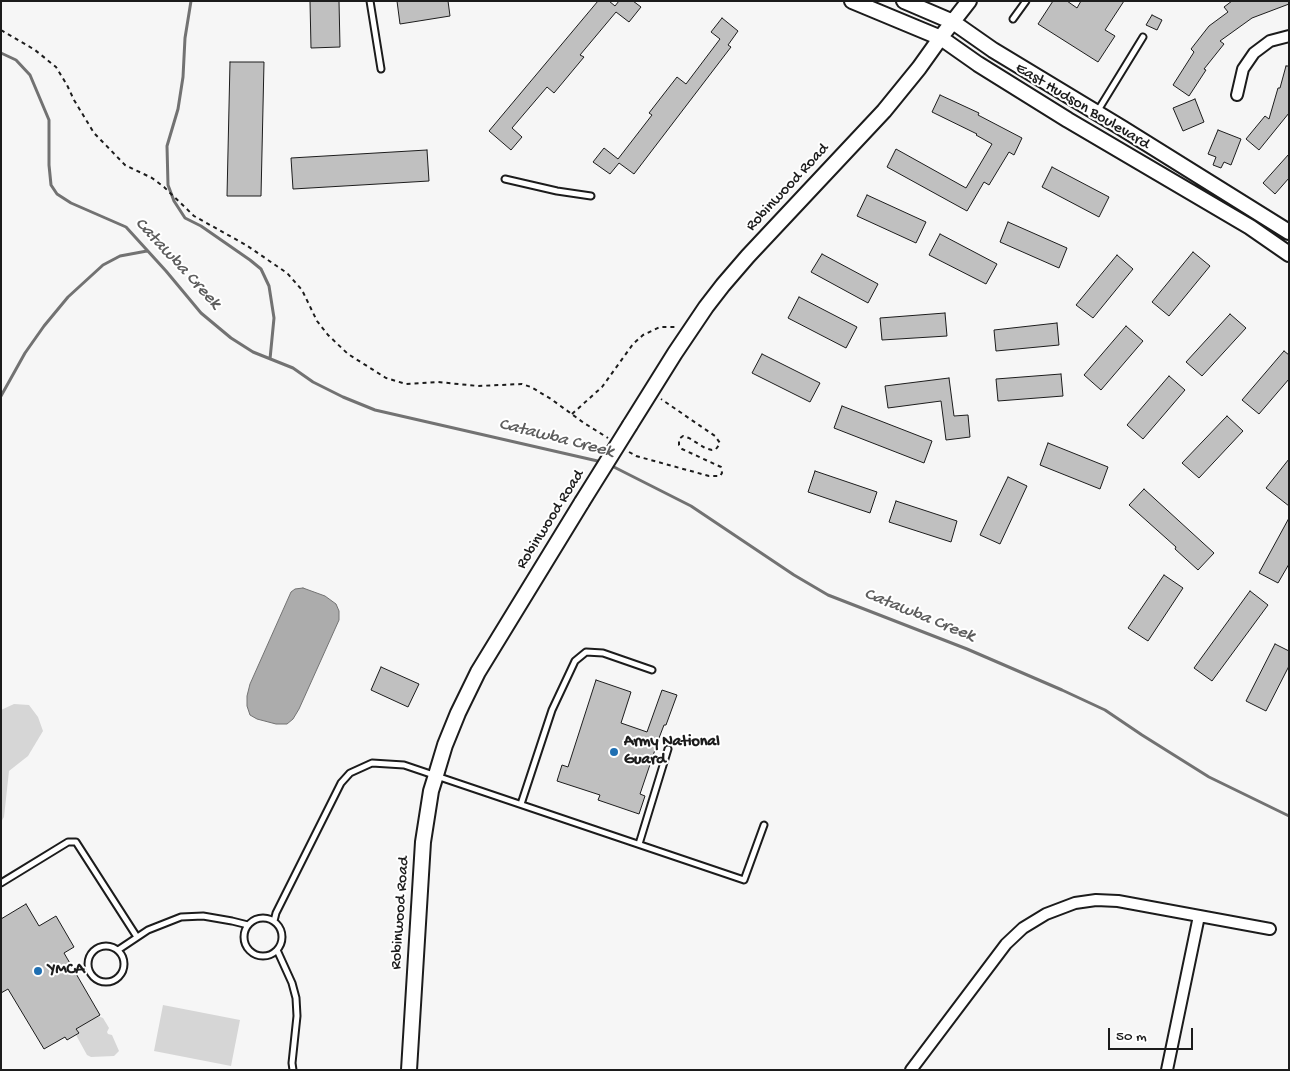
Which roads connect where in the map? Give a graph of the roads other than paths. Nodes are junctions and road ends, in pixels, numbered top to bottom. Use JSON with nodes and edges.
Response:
{"nodes":[{"id":1,"x":370,"y":1,"type":"edge"},
{"id":2,"x":852,"y":1,"type":"edge"},
{"id":3,"x":904,"y":1,"type":"edge"},
{"id":4,"x":969,"y":1,"type":"edge"},
{"id":5,"x":1026,"y":1,"type":"edge"},
{"id":6,"x":1013,"y":19,"type":"dead end"},
{"id":7,"x":953,"y":22,"type":"junction"},
{"id":8,"x":1289,"y":36,"type":"edge"},
{"id":9,"x":1144,"y":37,"type":"dead end"},
{"id":10,"x":941,"y":38,"type":"junction"},
{"id":11,"x":382,"y":69,"type":"dead end"},
{"id":12,"x":1237,"y":95,"type":"dead end"},
{"id":13,"x":1096,"y":112,"type":"junction"},
{"id":14,"x":505,"y":179,"type":"dead end"},
{"id":15,"x":591,"y":196,"type":"dead end"},
{"id":16,"x":1288,"y":232,"type":"edge"},
{"id":17,"x":1284,"y":250,"type":"edge"},
{"id":18,"x":652,"y":670,"type":"dead end"},
{"id":19,"x":668,"y":749,"type":"dead end"},
{"id":20,"x":436,"y":775,"type":"junction"},
{"id":21,"x":521,"y":804,"type":"junction"},
{"id":22,"x":764,"y":825,"type":"dead end"},
{"id":23,"x":639,"y":844,"type":"junction"},
{"id":24,"x":1,"y":883,"type":"edge"},
{"id":25,"x":1199,"y":916,"type":"junction"},
{"id":26,"x":271,"y":920,"type":"junction"},
{"id":27,"x":246,"y":928,"type":"junction"},
{"id":28,"x":1270,"y":929,"type":"dead end"},
{"id":29,"x":137,"y":937,"type":"junction"},
{"id":30,"x":118,"y":950,"type":"junction"},
{"id":31,"x":277,"y":950,"type":"junction"},
{"id":32,"x":917,"y":1068,"type":"edge"},
{"id":33,"x":293,"y":1070,"type":"edge"},
{"id":34,"x":409,"y":1070,"type":"edge"},
{"id":35,"x":1167,"y":1070,"type":"edge"}],
"edges":[{"from":1,"to":11,"type":"lane"},
{"from":2,"to":10,"type":"main road","name":"East Hudson Boulevard"},
{"from":3,"to":7,"type":"main road","name":"East Hudson Boulevard"},
{"from":4,"to":7,"type":"main road","name":"Robinwood Road"},
{"from":5,"to":6,"type":"lane"},
{"from":7,"to":10,"type":"main road","name":"Robinwood Road"},
{"from":7,"to":13,"type":"main road","name":"East Hudson Boulevard"},
{"from":8,"to":12,"type":"street"},
{"from":9,"to":13,"type":"lane"},
{"from":10,"to":17,"type":"main road","name":"East Hudson Boulevard"},
{"from":10,"to":20,"type":"main road","name":"Robinwood Road","bridge":true},
{"from":13,"to":16,"type":"main road","name":"East Hudson Boulevard"},
{"from":14,"to":15,"type":"lane"},
{"from":16,"to":17,"type":"street"},
{"from":18,"to":21,"type":"lane"},
{"from":19,"to":23,"type":"lane"},
{"from":20,"to":21,"type":"lane"},
{"from":20,"to":26,"type":"lane"},
{"from":20,"to":34,"type":"main road","name":"Robinwood Road"},
{"from":21,"to":23,"type":"lane"},
{"from":22,"to":23,"type":"lane"},
{"from":24,"to":29,"type":"lane"},
{"from":25,"to":28,"type":"street"},
{"from":25,"to":32,"type":"street"},
{"from":25,"to":35,"type":"street"},
{"from":26,"to":27,"type":"lane"},
{"from":26,"to":31,"type":"lane"},
{"from":27,"to":29,"type":"lane"},
{"from":27,"to":31,"type":"lane"},
{"from":29,"to":30,"type":"lane"},
{"from":30,"to":30,"type":"lane"},
{"from":31,"to":33,"type":"lane"}]}
